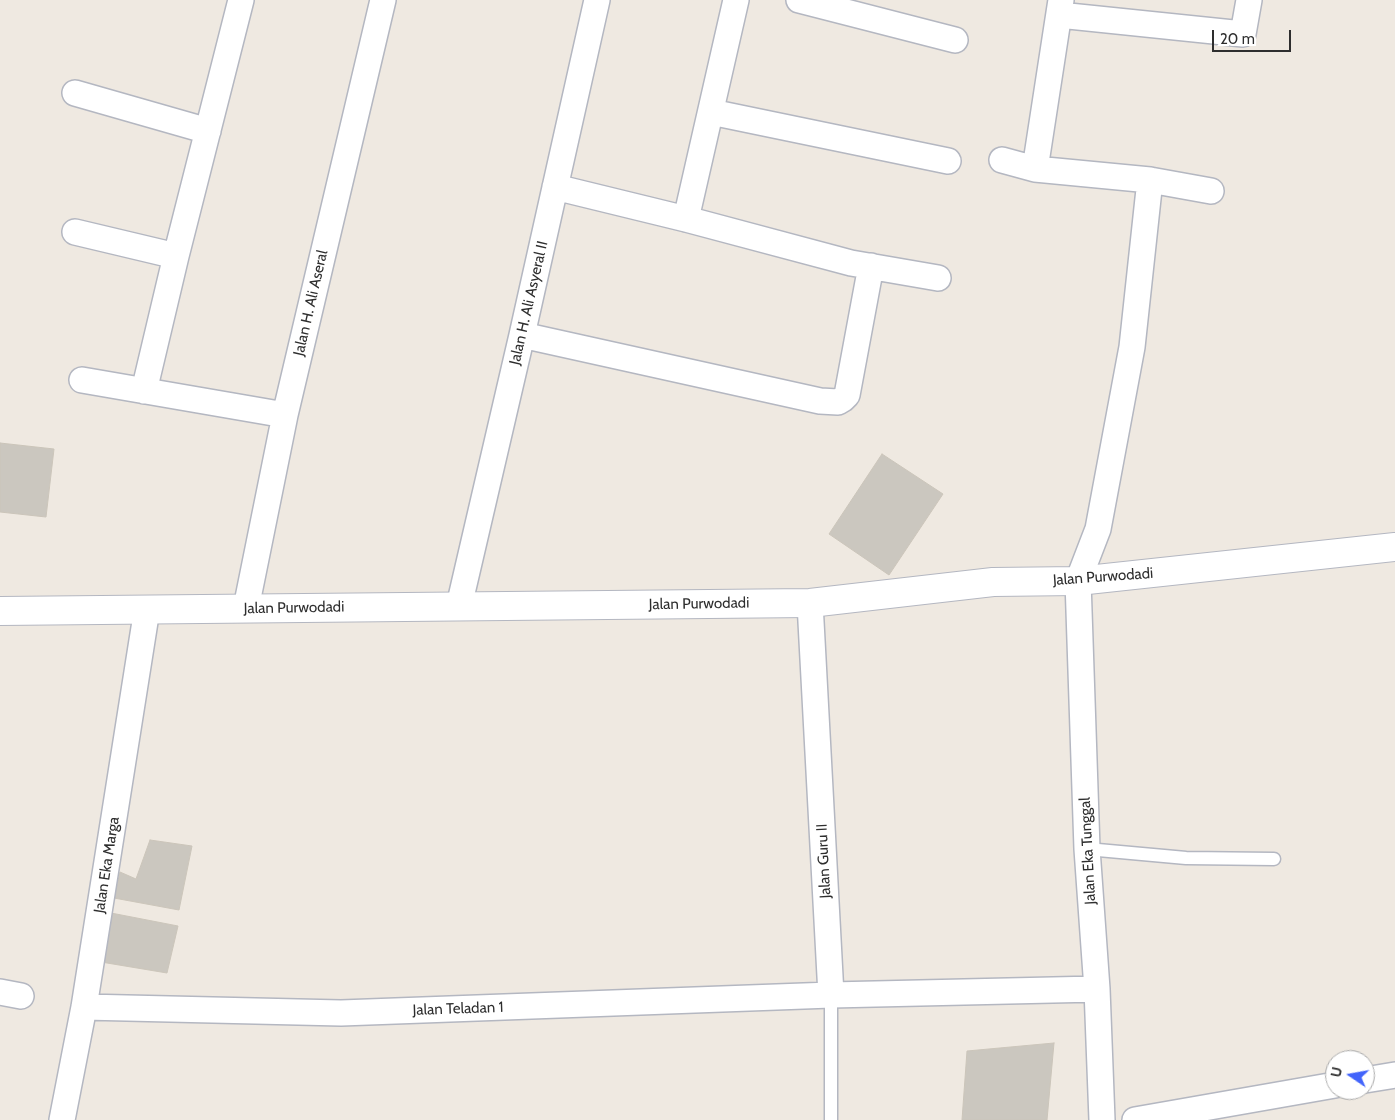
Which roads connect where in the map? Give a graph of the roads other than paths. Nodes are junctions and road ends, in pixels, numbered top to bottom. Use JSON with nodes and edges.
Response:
{"nodes":[{"id":1,"x":241,"y":0,"type":"edge"},
{"id":2,"x":383,"y":0,"type":"edge"},
{"id":3,"x":597,"y":0,"type":"edge"},
{"id":4,"x":736,"y":0,"type":"edge"},
{"id":5,"x":799,"y":0,"type":"edge"},
{"id":6,"x":1249,"y":0,"type":"edge"},
{"id":7,"x":1060,"y":7,"type":"edge"},
{"id":8,"x":955,"y":40,"type":"dead end"},
{"id":9,"x":75,"y":93,"type":"dead end"},
{"id":10,"x":711,"y":112,"type":"junction"},
{"id":11,"x":208,"y":131,"type":"junction"},
{"id":12,"x":1002,"y":160,"type":"dead end"},
{"id":13,"x":948,"y":162,"type":"dead end"},
{"id":14,"x":1035,"y":169,"type":"junction"},
{"id":15,"x":1150,"y":180,"type":"junction"},
{"id":16,"x":555,"y":187,"type":"junction"},
{"id":17,"x":1211,"y":191,"type":"dead end"},
{"id":18,"x":686,"y":218,"type":"junction"},
{"id":19,"x":75,"y":232,"type":"dead end"},
{"id":20,"x":176,"y":256,"type":"junction"},
{"id":21,"x":871,"y":266,"type":"junction"},
{"id":22,"x":938,"y":278,"type":"dead end"},
{"id":23,"x":522,"y":335,"type":"junction"},
{"id":24,"x":82,"y":380,"type":"dead end"},
{"id":25,"x":144,"y":391,"type":"junction"},
{"id":26,"x":285,"y":415,"type":"junction"},
{"id":27,"x":1395,"y":547,"type":"edge"},
{"id":28,"x":1078,"y":582,"type":"junction"},
{"id":29,"x":810,"y":602,"type":"junction"},
{"id":30,"x":459,"y":606,"type":"junction"},
{"id":31,"x":246,"y":608,"type":"junction"},
{"id":32,"x":147,"y":609,"type":"junction"},
{"id":33,"x":0,"y":611,"type":"edge"},
{"id":34,"x":1087,"y":849,"type":"junction"},
{"id":35,"x":1274,"y":859,"type":"dead end"},
{"id":36,"x":1097,"y":989,"type":"junction"},
{"id":37,"x":831,"y":995,"type":"junction"},
{"id":38,"x":84,"y":1007,"type":"junction"},
{"id":39,"x":1395,"y":1074,"type":"edge"},
{"id":40,"x":1375,"y":1078,"type":"edge"},
{"id":41,"x":1325,"y":1087,"type":"edge"},
{"id":42,"x":62,"y":1120,"type":"edge"},
{"id":43,"x":831,"y":1120,"type":"edge"},
{"id":44,"x":1102,"y":1120,"type":"edge"},
{"id":45,"x":1134,"y":1120,"type":"edge"}],
"edges":[{"from":1,"to":11,"type":"street"},
{"from":2,"to":26,"type":"street","name":"Jalan H. Ali Aseral"},
{"from":3,"to":16,"type":"street","name":"Jalan H. Ali Asyeral II"},
{"from":4,"to":10,"type":"street"},
{"from":5,"to":8,"type":"street"},
{"from":6,"to":7,"type":"street"},
{"from":7,"to":14,"type":"street"},
{"from":9,"to":11,"type":"street"},
{"from":10,"to":13,"type":"street"},
{"from":10,"to":18,"type":"street"},
{"from":11,"to":20,"type":"street"},
{"from":12,"to":14,"type":"street"},
{"from":14,"to":15,"type":"street"},
{"from":15,"to":17,"type":"street"},
{"from":15,"to":28,"type":"street"},
{"from":16,"to":18,"type":"street"},
{"from":16,"to":23,"type":"street","name":"Jalan H. Ali Asyeral II"},
{"from":18,"to":21,"type":"street"},
{"from":19,"to":20,"type":"street"},
{"from":20,"to":25,"type":"street"},
{"from":21,"to":22,"type":"street"},
{"from":21,"to":23,"type":"street"},
{"from":23,"to":30,"type":"street","name":"Jalan H. Ali Asyeral II"},
{"from":24,"to":25,"type":"street"},
{"from":25,"to":26,"type":"street"},
{"from":26,"to":31,"type":"street","name":"Jalan H. Ali Aseral"},
{"from":27,"to":28,"type":"street","name":"Jalan Purwodadi"},
{"from":28,"to":29,"type":"street","name":"Jalan Purwodadi"},
{"from":28,"to":34,"type":"street","name":"Jalan Eka Tunggal"},
{"from":29,"to":30,"type":"street","name":"Jalan Purwodadi"},
{"from":29,"to":37,"type":"street","name":"Jalan Guru II"},
{"from":30,"to":31,"type":"street","name":"Jalan Purwodadi"},
{"from":31,"to":32,"type":"street","name":"Jalan Purwodadi"},
{"from":32,"to":33,"type":"street","name":"Jalan Purwodadi"},
{"from":32,"to":38,"type":"street","name":"Jalan Eka Marga"},
{"from":34,"to":35,"type":"lane"},
{"from":34,"to":36,"type":"street","name":"Jalan Eka Tunggal"},
{"from":36,"to":37,"type":"street","name":"Jalan Teladan 1"},
{"from":36,"to":44,"type":"street","name":"Jalan Eka Tunggal"},
{"from":37,"to":38,"type":"street","name":"Jalan Teladan 1"},
{"from":37,"to":43,"type":"lane","name":"Jalan Guru II"},
{"from":38,"to":42,"type":"street","name":"Jalan Eka Marga"},
{"from":39,"to":40,"type":"street"},
{"from":41,"to":45,"type":"street"}]}
